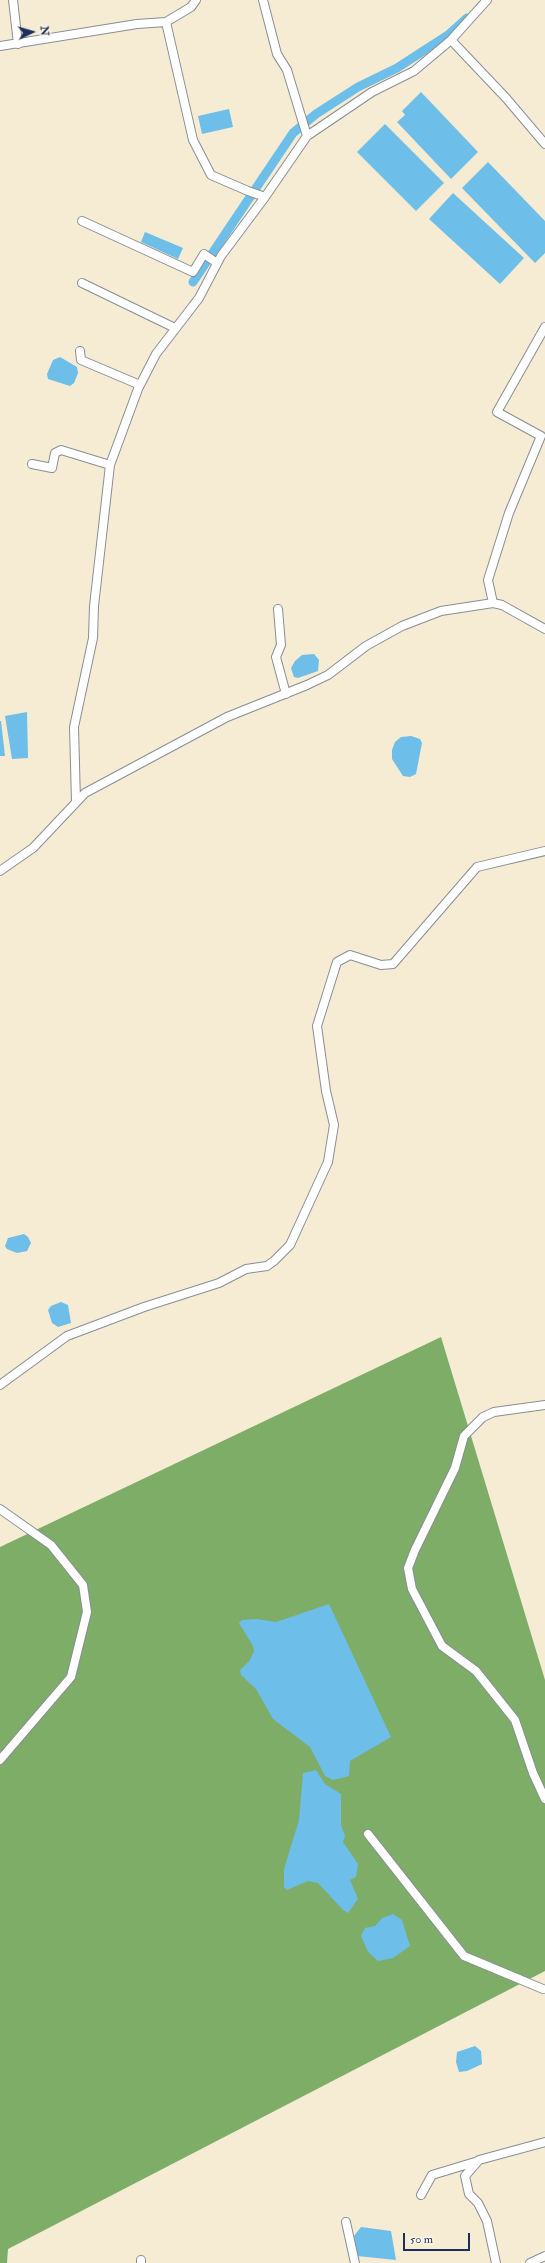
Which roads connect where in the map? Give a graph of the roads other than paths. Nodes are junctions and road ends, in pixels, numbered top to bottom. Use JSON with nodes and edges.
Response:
{"nodes":[{"id":1,"x":13,"y":0,"type":"edge"},
{"id":2,"x":196,"y":0,"type":"edge"},
{"id":3,"x":263,"y":0,"type":"edge"},
{"id":4,"x":487,"y":0,"type":"edge"},
{"id":5,"x":166,"y":22,"type":"junction"},
{"id":6,"x":451,"y":40,"type":"junction"},
{"id":7,"x":18,"y":44,"type":"junction"},
{"id":8,"x":0,"y":46,"type":"edge"},
{"id":9,"x":307,"y":136,"type":"junction"},
{"id":10,"x":545,"y":144,"type":"edge"},
{"id":11,"x":265,"y":197,"type":"junction"},
{"id":12,"x":82,"y":221,"type":"dead end"},
{"id":13,"x":217,"y":263,"type":"junction"},
{"id":14,"x":82,"y":284,"type":"dead end"},
{"id":15,"x":545,"y":327,"type":"edge"},
{"id":16,"x":175,"y":328,"type":"junction"},
{"id":17,"x":80,"y":351,"type":"dead end"},
{"id":18,"x":140,"y":385,"type":"junction"},
{"id":19,"x":32,"y":464,"type":"dead end"},
{"id":20,"x":110,"y":465,"type":"junction"},
{"id":21,"x":493,"y":603,"type":"junction"},
{"id":22,"x":278,"y":609,"type":"dead end"},
{"id":23,"x":545,"y":629,"type":"edge"},
{"id":24,"x":286,"y":694,"type":"junction"},
{"id":25,"x":76,"y":802,"type":"junction"},
{"id":26,"x":545,"y":851,"type":"edge"},
{"id":27,"x":0,"y":871,"type":"edge"},
{"id":28,"x":0,"y":1385,"type":"edge"},
{"id":29,"x":545,"y":1405,"type":"edge"},
{"id":30,"x":0,"y":1508,"type":"edge"},
{"id":31,"x":0,"y":1760,"type":"edge"},
{"id":32,"x":545,"y":1799,"type":"edge"},
{"id":33,"x":368,"y":1834,"type":"dead end"},
{"id":34,"x":543,"y":1989,"type":"dead end"},
{"id":35,"x":545,"y":2142,"type":"edge"},
{"id":36,"x":475,"y":2162,"type":"junction"},
{"id":37,"x":421,"y":2195,"type":"dead end"},
{"id":38,"x":346,"y":2222,"type":"dead end"},
{"id":39,"x":545,"y":2256,"type":"edge"},
{"id":40,"x":355,"y":2263,"type":"edge"},
{"id":41,"x":496,"y":2263,"type":"edge"},
{"id":42,"x":530,"y":2263,"type":"edge"}],
"edges":[{"from":1,"to":7,"type":"street"},
{"from":2,"to":5,"type":"street"},
{"from":3,"to":9,"type":"street"},
{"from":4,"to":6,"type":"street"},
{"from":5,"to":7,"type":"street"},
{"from":5,"to":11,"type":"street"},
{"from":6,"to":9,"type":"street"},
{"from":6,"to":10,"type":"street"},
{"from":7,"to":8,"type":"street"},
{"from":9,"to":11,"type":"street"},
{"from":11,"to":13,"type":"street"},
{"from":12,"to":13,"type":"street"},
{"from":13,"to":16,"type":"street"},
{"from":14,"to":16,"type":"street"},
{"from":15,"to":21,"type":"street"},
{"from":16,"to":18,"type":"street"},
{"from":17,"to":18,"type":"street"},
{"from":18,"to":20,"type":"street"},
{"from":19,"to":20,"type":"street"},
{"from":20,"to":25,"type":"street"},
{"from":21,"to":23,"type":"street"},
{"from":21,"to":24,"type":"street"},
{"from":22,"to":24,"type":"street"},
{"from":24,"to":25,"type":"street"},
{"from":25,"to":27,"type":"street"},
{"from":26,"to":28,"type":"street"},
{"from":29,"to":32,"type":"street"},
{"from":30,"to":31,"type":"street"},
{"from":33,"to":34,"type":"street"},
{"from":35,"to":36,"type":"street"},
{"from":36,"to":37,"type":"street"},
{"from":36,"to":41,"type":"street"},
{"from":38,"to":40,"type":"street"},
{"from":39,"to":42,"type":"street"}]}
